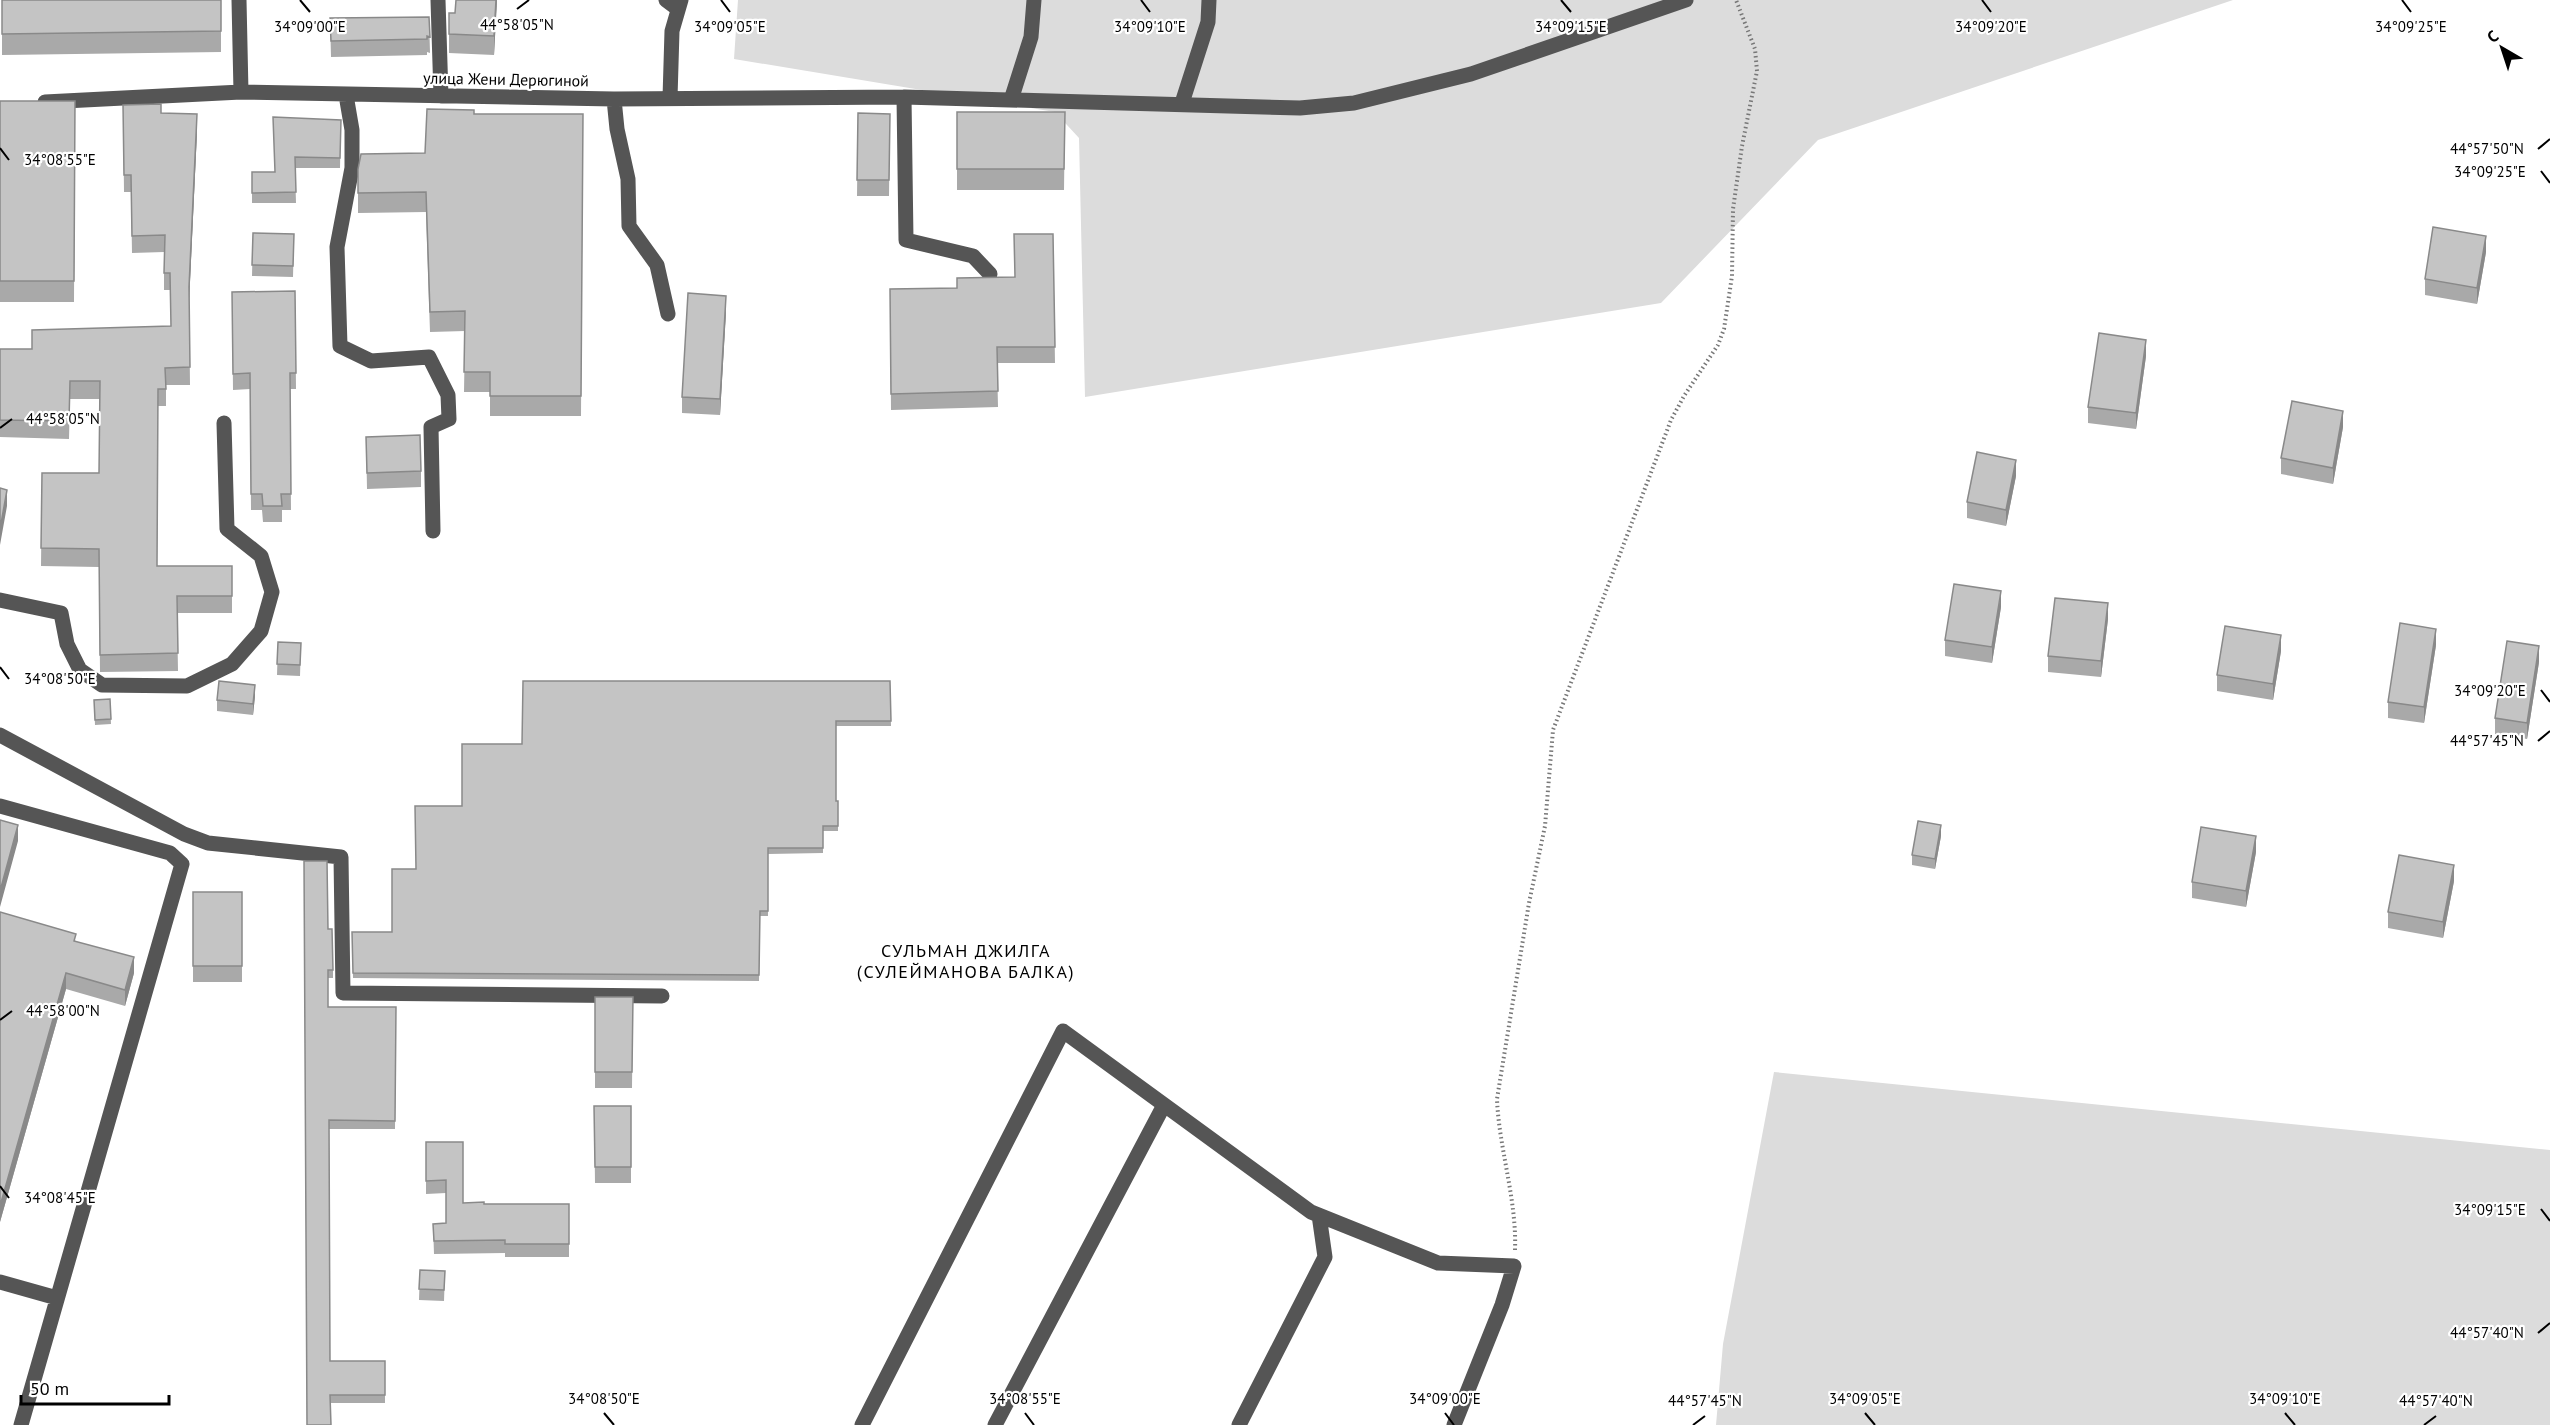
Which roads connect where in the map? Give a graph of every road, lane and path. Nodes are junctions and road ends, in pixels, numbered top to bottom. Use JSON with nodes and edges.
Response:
{"nodes":[{"id":1,"x":239,"y":0,"type":"edge"},
{"id":2,"x":438,"y":0,"type":"edge"},
{"id":3,"x":1034,"y":0,"type":"edge"},
{"id":4,"x":1209,"y":0,"type":"edge"},
{"id":5,"x":1686,"y":0,"type":"edge"},
{"id":6,"x":1736,"y":0,"type":"edge"},
{"id":7,"x":675,"y":3,"type":"edge"},
{"id":8,"x":241,"y":92,"type":"junction"},
{"id":9,"x":346,"y":95,"type":"junction"},
{"id":10,"x":441,"y":96,"type":"junction"},
{"id":11,"x":670,"y":98,"type":"junction"},
{"id":12,"x":904,"y":98,"type":"junction"},
{"id":13,"x":614,"y":99,"type":"junction"},
{"id":14,"x":1011,"y":100,"type":"junction"},
{"id":15,"x":34,"y":102,"type":"edge"},
{"id":16,"x":1182,"y":103,"type":"junction"},
{"id":17,"x":990,"y":274,"type":"dead end"},
{"id":18,"x":668,"y":314,"type":"dead end"},
{"id":19,"x":224,"y":423,"type":"dead end"},
{"id":20,"x":433,"y":531,"type":"dead end"},
{"id":21,"x":0,"y":600,"type":"edge"},
{"id":22,"x":0,"y":735,"type":"edge"},
{"id":23,"x":0,"y":806,"type":"edge"},
{"id":24,"x":662,"y":996,"type":"dead end"},
{"id":25,"x":1164,"y":1105,"type":"junction"},
{"id":26,"x":1319,"y":1215,"type":"junction"},
{"id":27,"x":1514,"y":1266,"type":"junction"},
{"id":28,"x":0,"y":1282,"type":"edge"},
{"id":29,"x":57,"y":1298,"type":"junction"},
{"id":30,"x":21,"y":1425,"type":"edge"},
{"id":31,"x":862,"y":1425,"type":"edge"},
{"id":32,"x":995,"y":1425,"type":"edge"},
{"id":33,"x":1239,"y":1425,"type":"edge"},
{"id":34,"x":1454,"y":1425,"type":"edge"}],
"edges":[{"from":1,"to":8,"type":"street"},
{"from":2,"to":10,"type":"street"},
{"from":3,"to":14,"type":"street"},
{"from":4,"to":16,"type":"street"},
{"from":5,"to":16,"type":"street","name":"улица Жени Дерюгиной"},
{"from":6,"to":27,"type":"path"},
{"from":7,"to":11,"type":"street"},
{"from":8,"to":9,"type":"street","name":"улица Жени Дерюгиной"},
{"from":8,"to":15,"type":"street","name":"улица Жени Дерюгиной"},
{"from":9,"to":10,"type":"street","name":"улица Жени Дерюгиной"},
{"from":9,"to":20,"type":"street"},
{"from":10,"to":13,"type":"street","name":"улица Жени Дерюгиной"},
{"from":11,"to":12,"type":"street","name":"улица Жени Дерюгиной"},
{"from":11,"to":13,"type":"street","name":"улица Жени Дерюгиной"},
{"from":12,"to":14,"type":"street","name":"улица Жени Дерюгиной"},
{"from":12,"to":17,"type":"street"},
{"from":13,"to":18,"type":"street"},
{"from":14,"to":16,"type":"street","name":"улица Жени Дерюгиной"},
{"from":19,"to":21,"type":"street"},
{"from":22,"to":24,"type":"street"},
{"from":23,"to":29,"type":"street"},
{"from":25,"to":26,"type":"street"},
{"from":25,"to":31,"type":"street"},
{"from":25,"to":32,"type":"street"},
{"from":26,"to":27,"type":"street"},
{"from":26,"to":33,"type":"street"},
{"from":27,"to":34,"type":"street"},
{"from":28,"to":29,"type":"street"},
{"from":29,"to":30,"type":"street"}]}
